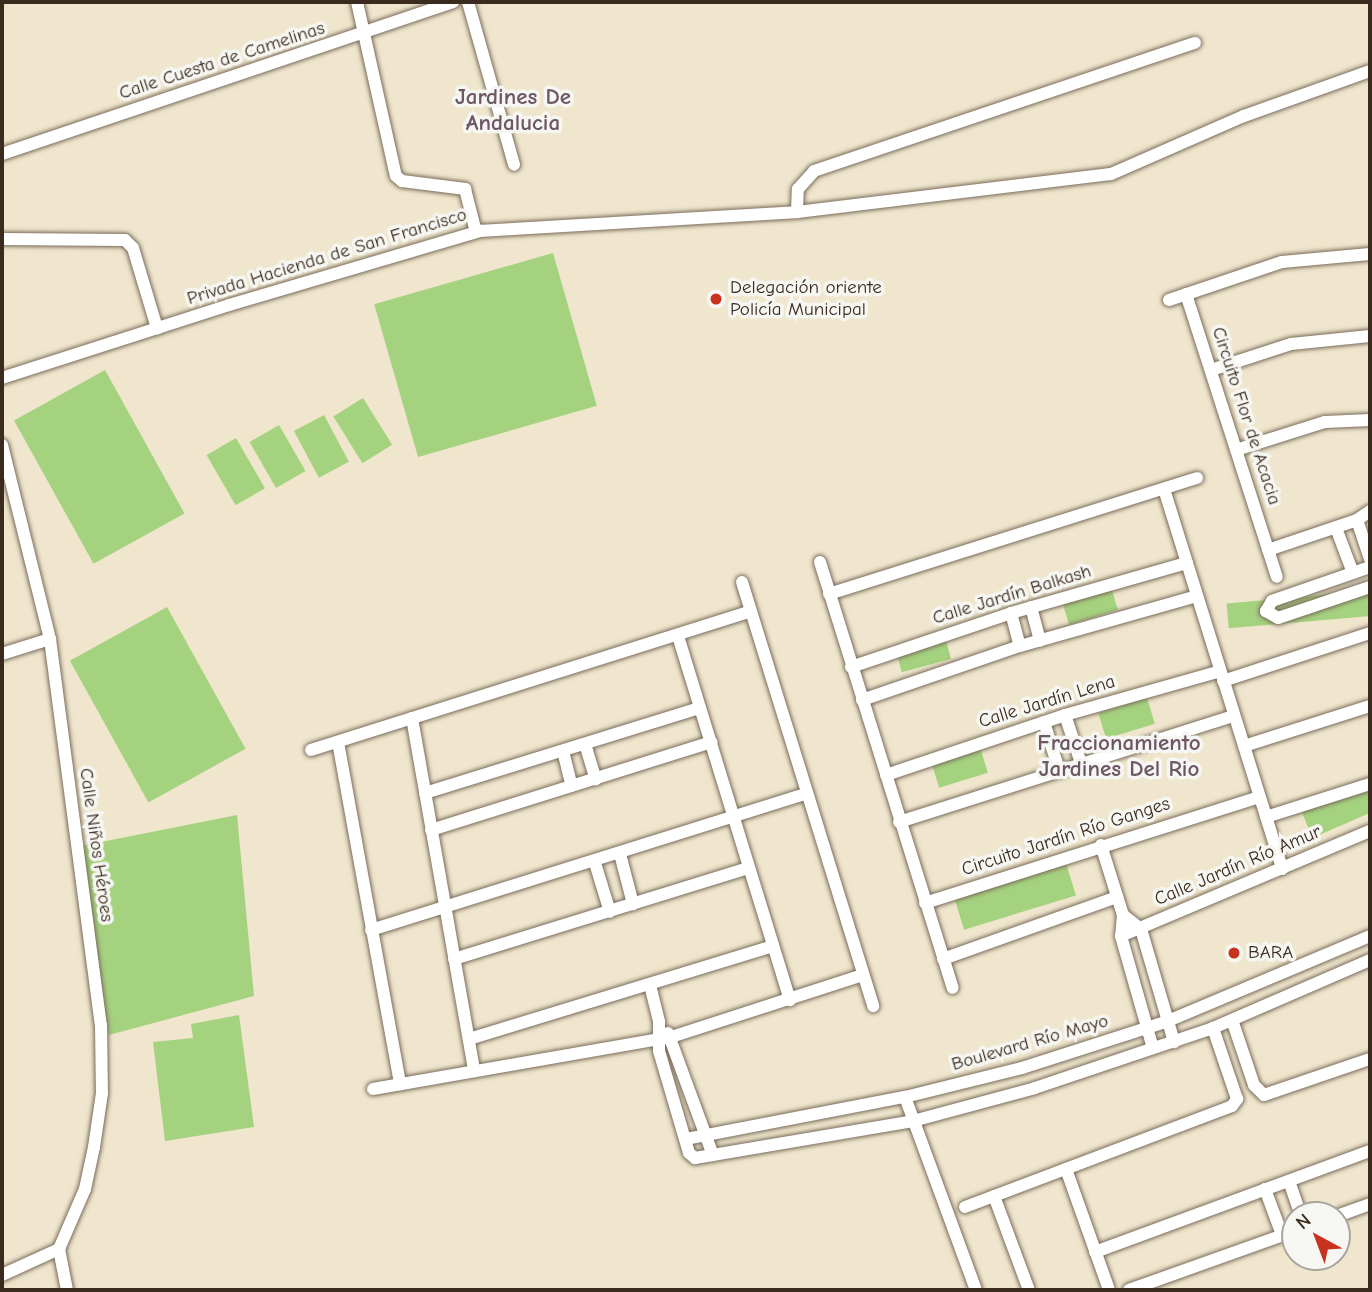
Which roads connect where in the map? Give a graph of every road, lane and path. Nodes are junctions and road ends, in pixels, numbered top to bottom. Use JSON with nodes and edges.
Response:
{"nodes":[{"id":1,"x":357,"y":2,"type":"edge"},
{"id":2,"x":453,"y":2,"type":"edge"},
{"id":3,"x":468,"y":2,"type":"edge"},
{"id":4,"x":433,"y":4,"type":"edge"},
{"id":5,"x":365,"y":31,"type":"junction"},
{"id":6,"x":1195,"y":43,"type":"dead end"},
{"id":7,"x":1370,"y":71,"type":"edge"},
{"id":8,"x":2,"y":154,"type":"edge"},
{"id":9,"x":514,"y":165,"type":"dead end"},
{"id":10,"x":797,"y":212,"type":"junction"},
{"id":11,"x":476,"y":232,"type":"junction"},
{"id":12,"x":2,"y":239,"type":"edge"},
{"id":13,"x":1370,"y":254,"type":"edge"},
{"id":14,"x":1186,"y":294,"type":"junction"},
{"id":15,"x":1169,"y":300,"type":"dead end"},
{"id":16,"x":157,"y":328,"type":"junction"},
{"id":17,"x":1370,"y":336,"type":"edge"},
{"id":18,"x":1211,"y":370,"type":"junction"},
{"id":19,"x":2,"y":378,"type":"edge"},
{"id":20,"x":1370,"y":420,"type":"edge"},
{"id":21,"x":2,"y":445,"type":"edge"},
{"id":22,"x":1236,"y":450,"type":"junction"},
{"id":23,"x":1196,"y":478,"type":"dead end"},
{"id":24,"x":1164,"y":489,"type":"junction"},
{"id":25,"x":1370,"y":511,"type":"edge"},
{"id":26,"x":1357,"y":520,"type":"junction"},
{"id":27,"x":1336,"y":528,"type":"junction"},
{"id":28,"x":1268,"y":550,"type":"junction"},
{"id":29,"x":1370,"y":559,"type":"edge"},
{"id":30,"x":820,"y":562,"type":"dead end"},
{"id":31,"x":1187,"y":563,"type":"junction"},
{"id":32,"x":1370,"y":567,"type":"edge"},
{"id":33,"x":1353,"y":573,"type":"junction"},
{"id":34,"x":1277,"y":577,"type":"dead end"},
{"id":35,"x":741,"y":582,"type":"dead end"},
{"id":36,"x":1370,"y":587,"type":"edge"},
{"id":37,"x":829,"y":594,"type":"junction"},
{"id":38,"x":1197,"y":596,"type":"junction"},
{"id":39,"x":1031,"y":607,"type":"junction"},
{"id":40,"x":751,"y":611,"type":"junction"},
{"id":41,"x":1011,"y":613,"type":"junction"},
{"id":42,"x":1370,"y":633,"type":"edge"},
{"id":43,"x":678,"y":636,"type":"junction"},
{"id":44,"x":50,"y":639,"type":"junction"},
{"id":45,"x":1040,"y":641,"type":"junction"},
{"id":46,"x":1020,"y":646,"type":"junction"},
{"id":47,"x":2,"y":654,"type":"edge"},
{"id":48,"x":851,"y":667,"type":"junction"},
{"id":49,"x":1222,"y":676,"type":"junction"},
{"id":50,"x":862,"y":700,"type":"junction"},
{"id":51,"x":1370,"y":706,"type":"edge"},
{"id":52,"x":700,"y":708,"type":"junction"},
{"id":53,"x":1065,"y":715,"type":"junction"},
{"id":54,"x":1234,"y":716,"type":"junction"},
{"id":55,"x":412,"y":718,"type":"junction"},
{"id":56,"x":1044,"y":722,"type":"junction"},
{"id":57,"x":338,"y":742,"type":"junction"},
{"id":58,"x":712,"y":742,"type":"junction"},
{"id":59,"x":584,"y":744,"type":"junction"},
{"id":60,"x":1244,"y":746,"type":"junction"},
{"id":61,"x":312,"y":750,"type":"dead end"},
{"id":62,"x":563,"y":751,"type":"junction"},
{"id":63,"x":1081,"y":763,"type":"junction"},
{"id":64,"x":1059,"y":771,"type":"junction"},
{"id":65,"x":886,"y":775,"type":"junction"},
{"id":66,"x":596,"y":779,"type":"junction"},
{"id":67,"x":1370,"y":784,"type":"edge"},
{"id":68,"x":572,"y":786,"type":"junction"},
{"id":69,"x":425,"y":793,"type":"junction"},
{"id":70,"x":806,"y":794,"type":"junction"},
{"id":71,"x":1259,"y":797,"type":"junction"},
{"id":72,"x":732,"y":817,"type":"junction"},
{"id":73,"x":1266,"y":817,"type":"junction"},
{"id":74,"x":900,"y":822,"type":"junction"},
{"id":75,"x":431,"y":830,"type":"junction"},
{"id":76,"x":1370,"y":831,"type":"edge"},
{"id":77,"x":1101,"y":845,"type":"junction"},
{"id":78,"x":620,"y":855,"type":"junction"},
{"id":79,"x":596,"y":863,"type":"junction"},
{"id":80,"x":748,"y":868,"type":"junction"},
{"id":81,"x":1282,"y":869,"type":"junction"},
{"id":82,"x":1118,"y":897,"type":"junction"},
{"id":83,"x":925,"y":902,"type":"junction"},
{"id":84,"x":634,"y":904,"type":"junction"},
{"id":85,"x":444,"y":908,"type":"junction"},
{"id":86,"x":610,"y":912,"type":"junction"},
{"id":87,"x":1123,"y":915,"type":"junction"},
{"id":88,"x":1140,"y":929,"type":"junction"},
{"id":89,"x":371,"y":930,"type":"junction"},
{"id":90,"x":1121,"y":936,"type":"junction"},
{"id":91,"x":1370,"y":936,"type":"edge"},
{"id":92,"x":773,"y":946,"type":"junction"},
{"id":93,"x":454,"y":959,"type":"junction"},
{"id":94,"x":943,"y":959,"type":"junction"},
{"id":95,"x":1370,"y":960,"type":"edge"},
{"id":96,"x":863,"y":975,"type":"junction"},
{"id":97,"x":650,"y":985,"type":"junction"},
{"id":98,"x":953,"y":988,"type":"dead end"},
{"id":99,"x":790,"y":1000,"type":"junction"},
{"id":100,"x":873,"y":1006,"type":"dead end"},
{"id":101,"x":1232,"y":1020,"type":"junction"},
{"id":102,"x":1168,"y":1021,"type":"junction"},
{"id":103,"x":1147,"y":1028,"type":"junction"},
{"id":104,"x":1213,"y":1028,"type":"junction"},
{"id":105,"x":665,"y":1037,"type":"junction"},
{"id":106,"x":469,"y":1040,"type":"junction"},
{"id":107,"x":1174,"y":1042,"type":"junction"},
{"id":108,"x":1153,"y":1048,"type":"junction"},
{"id":109,"x":1370,"y":1059,"type":"edge"},
{"id":110,"x":474,"y":1070,"type":"junction"},
{"id":111,"x":400,"y":1084,"type":"junction"},
{"id":112,"x":373,"y":1089,"type":"dead end"},
{"id":113,"x":905,"y":1097,"type":"junction"},
{"id":114,"x":913,"y":1121,"type":"junction"},
{"id":115,"x":708,"y":1135,"type":"junction"},
{"id":116,"x":686,"y":1139,"type":"junction"},
{"id":117,"x":1370,"y":1151,"type":"edge"},
{"id":118,"x":713,"y":1155,"type":"junction"},
{"id":119,"x":1066,"y":1169,"type":"junction"},
{"id":120,"x":1289,"y":1181,"type":"junction"},
{"id":121,"x":1265,"y":1189,"type":"junction"},
{"id":122,"x":994,"y":1196,"type":"junction"},
{"id":123,"x":1296,"y":1201,"type":"edge"},
{"id":124,"x":1370,"y":1204,"type":"edge"},
{"id":125,"x":965,"y":1207,"type":"dead end"},
{"id":126,"x":1351,"y":1211,"type":"edge"},
{"id":127,"x":1281,"y":1232,"type":"edge"},
{"id":128,"x":1281,"y":1235,"type":"edge"},
{"id":129,"x":59,"y":1249,"type":"junction"},
{"id":130,"x":1095,"y":1252,"type":"junction"},
{"id":131,"x":2,"y":1275,"type":"edge"},
{"id":132,"x":67,"y":1290,"type":"edge"},
{"id":133,"x":976,"y":1290,"type":"edge"},
{"id":134,"x":1028,"y":1290,"type":"edge"},
{"id":135,"x":1109,"y":1290,"type":"edge"},
{"id":136,"x":1129,"y":1290,"type":"edge"}],
"edges":[{"from":1,"to":5,"type":"street"},
{"from":2,"to":4,"type":"street","name":"Calle Cuesta de Camelinas"},
{"from":3,"to":9,"type":"street"},
{"from":4,"to":5,"type":"street","name":"Calle Cuesta de Camelinas"},
{"from":5,"to":8,"type":"street","name":"Calle Cuesta de Camelinas"},
{"from":5,"to":11,"type":"street"},
{"from":6,"to":10,"type":"street"},
{"from":7,"to":10,"type":"street","name":"Privada Hacienda de San Francisco"},
{"from":10,"to":11,"type":"street","name":"Privada Hacienda de San Francisco"},
{"from":11,"to":16,"type":"street","name":"Privada Hacienda de San Francisco"},
{"from":12,"to":16,"type":"street"},
{"from":13,"to":14,"type":"street"},
{"from":14,"to":15,"type":"street"},
{"from":14,"to":18,"type":"street","name":"Circuito Flor de Acacia"},
{"from":16,"to":19,"type":"street","name":"Privada Hacienda de San Francisco"},
{"from":17,"to":18,"type":"street"},
{"from":18,"to":22,"type":"street","name":"Circuito Flor de Acacia"},
{"from":20,"to":22,"type":"street"},
{"from":21,"to":44,"type":"street","name":"Calle Niños Héroes"},
{"from":22,"to":28,"type":"street","name":"Circuito Flor de Acacia"},
{"from":23,"to":24,"type":"street"},
{"from":24,"to":31,"type":"street"},
{"from":24,"to":37,"type":"street"},
{"from":25,"to":26,"type":"street"},
{"from":26,"to":27,"type":"street"},
{"from":26,"to":29,"type":"street"},
{"from":27,"to":28,"type":"street"},
{"from":27,"to":33,"type":"street"},
{"from":28,"to":34,"type":"street","name":"Circuito Flor de Acacia"},
{"from":30,"to":37,"type":"street"},
{"from":31,"to":38,"type":"street"},
{"from":31,"to":39,"type":"street","name":"Calle Jardín Balkash"},
{"from":32,"to":33,"type":"street"},
{"from":33,"to":36,"type":"street"},
{"from":35,"to":40,"type":"street"},
{"from":37,"to":48,"type":"street"},
{"from":38,"to":45,"type":"street"},
{"from":38,"to":49,"type":"street"},
{"from":39,"to":41,"type":"street","name":"Calle Jardín Balkash"},
{"from":39,"to":45,"type":"street"},
{"from":40,"to":43,"type":"street"},
{"from":40,"to":70,"type":"street"},
{"from":41,"to":46,"type":"street"},
{"from":41,"to":48,"type":"street","name":"Calle Jardín Balkash"},
{"from":42,"to":49,"type":"street","name":"Calle Jardín Lena"},
{"from":43,"to":52,"type":"street"},
{"from":43,"to":55,"type":"street"},
{"from":44,"to":47,"type":"street"},
{"from":44,"to":129,"type":"street","name":"Calle Niños Héroes"},
{"from":45,"to":46,"type":"street"},
{"from":46,"to":50,"type":"street"},
{"from":48,"to":50,"type":"street"},
{"from":49,"to":53,"type":"street","name":"Calle Jardín Lena"},
{"from":49,"to":54,"type":"street"},
{"from":50,"to":65,"type":"street"},
{"from":51,"to":60,"type":"street"},
{"from":52,"to":58,"type":"street"},
{"from":52,"to":59,"type":"street"},
{"from":53,"to":56,"type":"street","name":"Calle Jardín Lena"},
{"from":53,"to":63,"type":"street"},
{"from":54,"to":60,"type":"street"},
{"from":54,"to":63,"type":"street"},
{"from":55,"to":57,"type":"street"},
{"from":55,"to":69,"type":"street"},
{"from":56,"to":64,"type":"street"},
{"from":56,"to":65,"type":"street","name":"Calle Jardín Lena"},
{"from":57,"to":61,"type":"street"},
{"from":57,"to":89,"type":"street"},
{"from":58,"to":66,"type":"street"},
{"from":58,"to":72,"type":"street"},
{"from":59,"to":62,"type":"street"},
{"from":59,"to":66,"type":"street"},
{"from":60,"to":71,"type":"street"},
{"from":62,"to":68,"type":"street"},
{"from":62,"to":69,"type":"street"},
{"from":63,"to":64,"type":"street"},
{"from":64,"to":74,"type":"street"},
{"from":65,"to":74,"type":"street"},
{"from":66,"to":68,"type":"street"},
{"from":67,"to":73,"type":"street"},
{"from":68,"to":75,"type":"street"},
{"from":69,"to":75,"type":"street"},
{"from":70,"to":72,"type":"street"},
{"from":70,"to":96,"type":"street"},
{"from":71,"to":73,"type":"street"},
{"from":71,"to":77,"type":"street","name":"Circuito Jardín Río Ganges"},
{"from":72,"to":78,"type":"street"},
{"from":72,"to":80,"type":"street"},
{"from":73,"to":81,"type":"street"},
{"from":74,"to":83,"type":"street"},
{"from":75,"to":85,"type":"street"},
{"from":76,"to":81,"type":"street","name":"Calle Jardín Río Amur"},
{"from":77,"to":82,"type":"street"},
{"from":77,"to":83,"type":"street","name":"Circuito Jardín Río Ganges"},
{"from":78,"to":79,"type":"street"},
{"from":78,"to":84,"type":"street"},
{"from":79,"to":85,"type":"street"},
{"from":79,"to":86,"type":"street"},
{"from":80,"to":84,"type":"street"},
{"from":80,"to":92,"type":"street"},
{"from":81,"to":88,"type":"street","name":"Calle Jardín Río Amur"},
{"from":82,"to":87,"type":"street"},
{"from":82,"to":94,"type":"street"},
{"from":83,"to":94,"type":"street"},
{"from":84,"to":86,"type":"street"},
{"from":85,"to":89,"type":"street"},
{"from":85,"to":93,"type":"street"},
{"from":86,"to":93,"type":"street"},
{"from":87,"to":88,"type":"street"},
{"from":87,"to":90,"type":"street"},
{"from":88,"to":90,"type":"street","name":"Calle Jardín Río Amur"},
{"from":88,"to":102,"type":"street"},
{"from":89,"to":111,"type":"street"},
{"from":90,"to":103,"type":"street"},
{"from":91,"to":102,"type":"street","name":"Boulevard Río Mayo"},
{"from":92,"to":97,"type":"street"},
{"from":92,"to":99,"type":"street"},
{"from":93,"to":106,"type":"street"},
{"from":94,"to":98,"type":"street"},
{"from":95,"to":101,"type":"street"},
{"from":96,"to":99,"type":"street"},
{"from":96,"to":100,"type":"street"},
{"from":97,"to":105,"type":"street"},
{"from":97,"to":106,"type":"street"},
{"from":99,"to":105,"type":"street"},
{"from":101,"to":104,"type":"street"},
{"from":101,"to":109,"type":"street"},
{"from":102,"to":103,"type":"street","name":"Boulevard Río Mayo"},
{"from":102,"to":107,"type":"street"},
{"from":103,"to":108,"type":"street"},
{"from":103,"to":113,"type":"street","name":"Boulevard Río Mayo"},
{"from":104,"to":107,"type":"street"},
{"from":104,"to":119,"type":"street"},
{"from":105,"to":110,"type":"street"},
{"from":105,"to":115,"type":"street"},
{"from":105,"to":116,"type":"street"},
{"from":106,"to":110,"type":"street"},
{"from":107,"to":108,"type":"street"},
{"from":108,"to":114,"type":"street"},
{"from":110,"to":111,"type":"street"},
{"from":111,"to":112,"type":"street"},
{"from":113,"to":114,"type":"street"},
{"from":113,"to":115,"type":"street","name":"Boulevard Río Mayo"},
{"from":114,"to":118,"type":"street"},
{"from":114,"to":133,"type":"street"},
{"from":115,"to":116,"type":"street","name":"Boulevard Río Mayo"},
{"from":115,"to":118,"type":"street"},
{"from":116,"to":118,"type":"street"},
{"from":117,"to":120,"type":"street"},
{"from":119,"to":122,"type":"street"},
{"from":119,"to":130,"type":"street"},
{"from":120,"to":121,"type":"street"},
{"from":120,"to":123,"type":"street"},
{"from":121,"to":127,"type":"street"},
{"from":121,"to":130,"type":"street"},
{"from":122,"to":125,"type":"street"},
{"from":122,"to":134,"type":"street"},
{"from":124,"to":126,"type":"street"},
{"from":128,"to":136,"type":"street"},
{"from":129,"to":131,"type":"street"},
{"from":129,"to":132,"type":"street"},
{"from":130,"to":135,"type":"street"}]}
